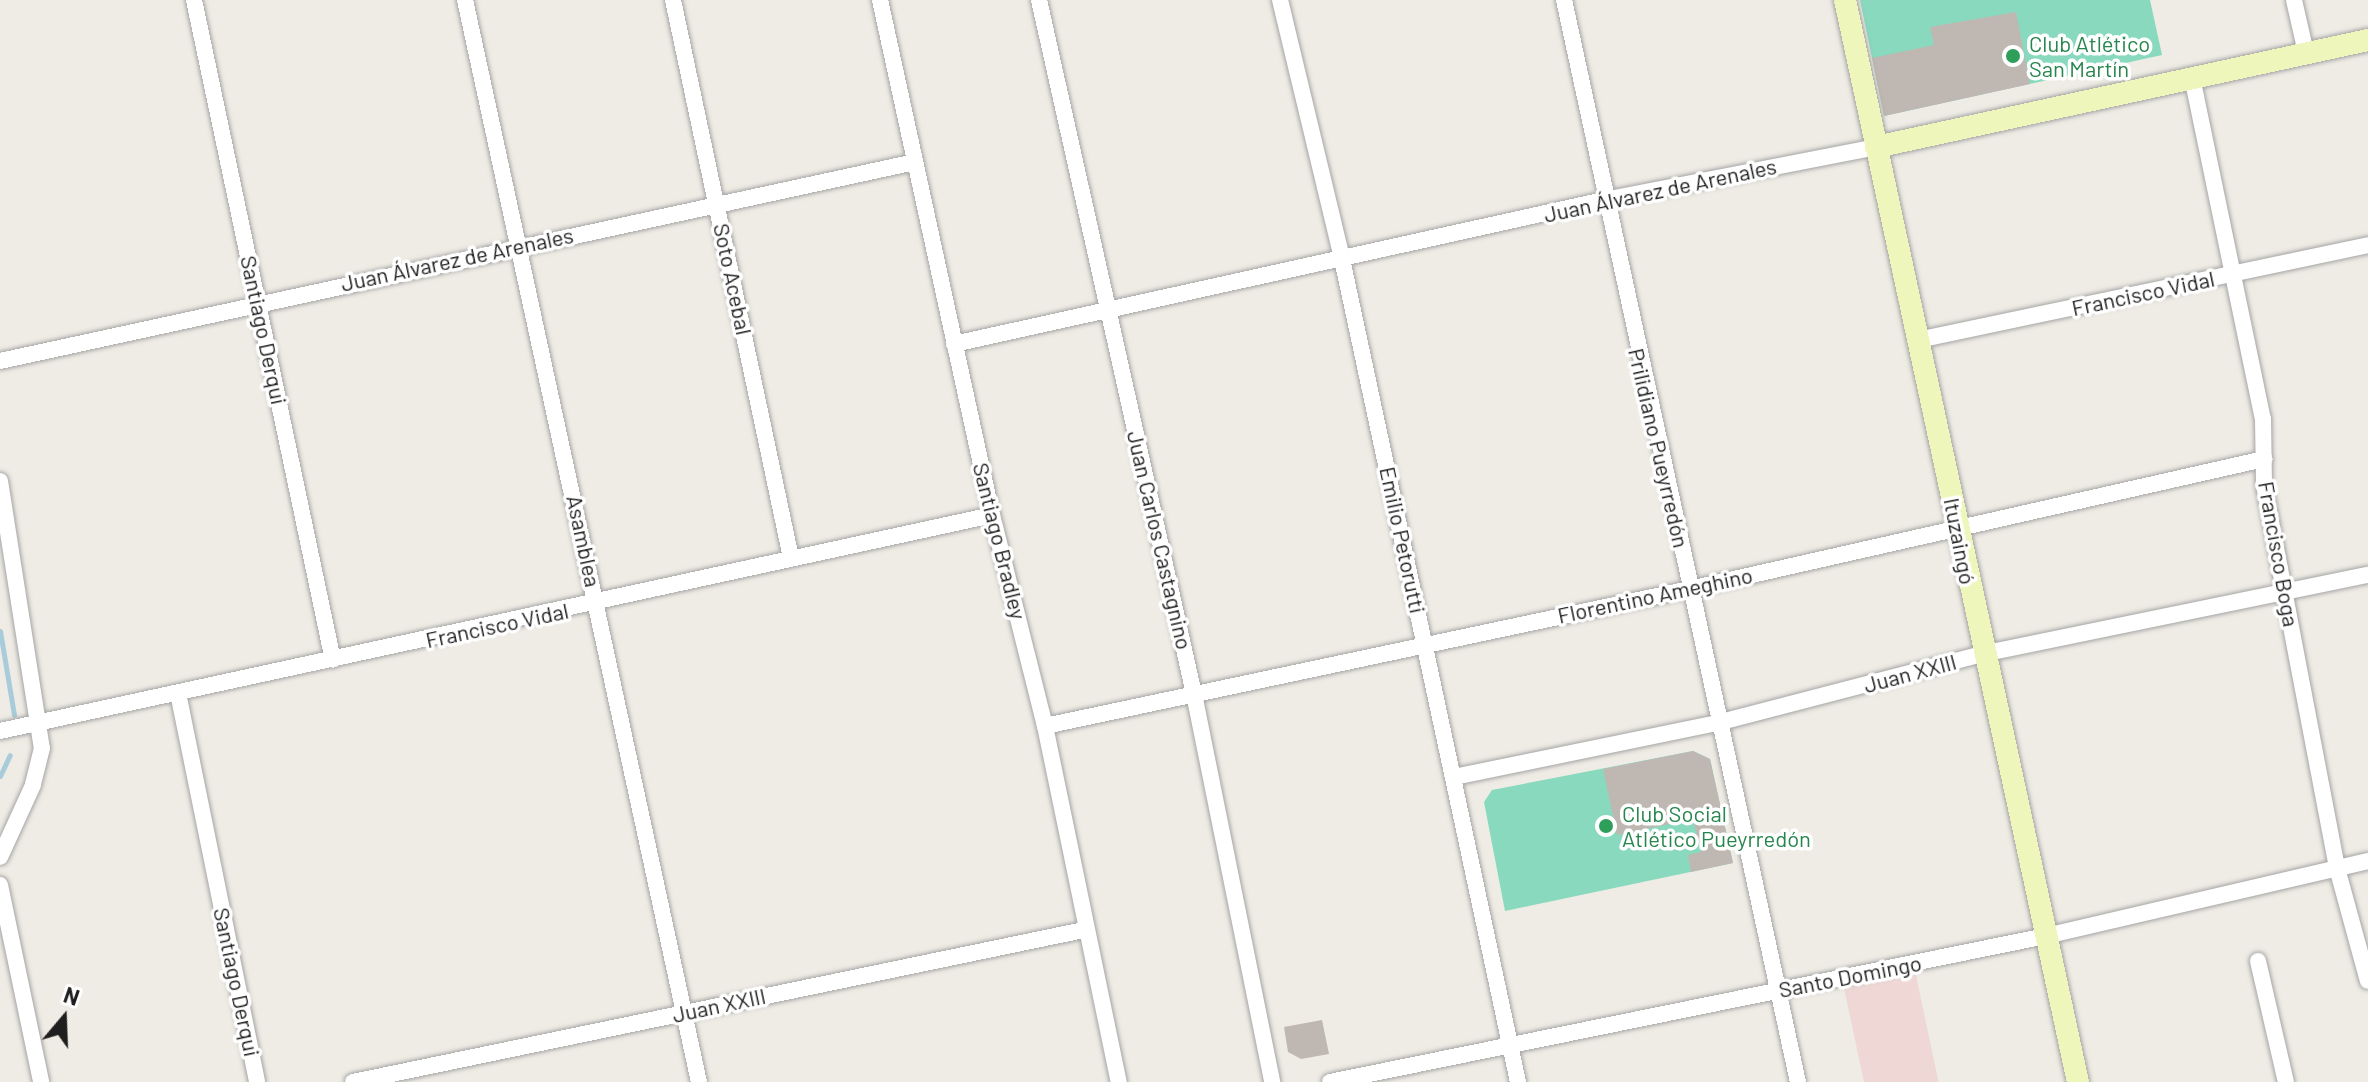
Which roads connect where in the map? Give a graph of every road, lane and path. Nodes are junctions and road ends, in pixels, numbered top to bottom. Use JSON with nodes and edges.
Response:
{"nodes":[{"id":1,"x":194,"y":0,"type":"edge"},
{"id":2,"x":465,"y":0,"type":"edge"},
{"id":3,"x":673,"y":0,"type":"edge"},
{"id":4,"x":880,"y":0,"type":"edge"},
{"id":5,"x":1039,"y":0,"type":"edge"},
{"id":6,"x":1280,"y":0,"type":"edge"},
{"id":7,"x":1564,"y":0,"type":"edge"},
{"id":8,"x":1845,"y":0,"type":"edge"},
{"id":9,"x":2294,"y":0,"type":"edge"},
{"id":10,"x":2368,"y":40,"type":"edge"},
{"id":11,"x":2306,"y":53,"type":"junction"},
{"id":12,"x":2192,"y":77,"type":"junction"},
{"id":13,"x":1876,"y":147,"type":"junction"},
{"id":14,"x":915,"y":162,"type":"junction"},
{"id":15,"x":1604,"y":200,"type":"junction"},
{"id":16,"x":717,"y":204,"type":"junction"},
{"id":17,"x":520,"y":245,"type":"junction"},
{"id":18,"x":2368,"y":245,"type":"edge"},
{"id":19,"x":1342,"y":259,"type":"junction"},
{"id":20,"x":2234,"y":274,"type":"junction"},
{"id":21,"x":258,"y":302,"type":"junction"},
{"id":22,"x":1108,"y":308,"type":"junction"},
{"id":23,"x":1918,"y":340,"type":"junction"},
{"id":24,"x":954,"y":344,"type":"junction"},
{"id":25,"x":0,"y":361,"type":"edge"},
{"id":26,"x":2264,"y":459,"type":"junction"},
{"id":27,"x":0,"y":481,"type":"edge"},
{"id":28,"x":992,"y":515,"type":"junction"},
{"id":29,"x":1957,"y":526,"type":"junction"},
{"id":30,"x":791,"y":558,"type":"junction"},
{"id":31,"x":2368,"y":575,"type":"edge"},
{"id":32,"x":1690,"y":589,"type":"junction"},
{"id":33,"x":2286,"y":593,"type":"junction"},
{"id":34,"x":597,"y":604,"type":"junction"},
{"id":35,"x":1425,"y":642,"type":"junction"},
{"id":36,"x":1982,"y":654,"type":"junction"},
{"id":37,"x":333,"y":660,"type":"junction"},
{"id":38,"x":178,"y":693,"type":"junction"},
{"id":39,"x":1194,"y":694,"type":"junction"},
{"id":40,"x":1721,"y":722,"type":"junction"},
{"id":41,"x":38,"y":723,"type":"junction"},
{"id":42,"x":1045,"y":726,"type":"junction"},
{"id":43,"x":0,"y":731,"type":"edge"},
{"id":44,"x":1454,"y":777,"type":"junction"},
{"id":45,"x":0,"y":857,"type":"edge"},
{"id":46,"x":2368,"y":861,"type":"edge"},
{"id":47,"x":2337,"y":868,"type":"junction"},
{"id":48,"x":0,"y":885,"type":"edge"},
{"id":49,"x":1084,"y":930,"type":"junction"},
{"id":50,"x":2046,"y":936,"type":"junction"},
{"id":51,"x":2258,"y":961,"type":"dead end"},
{"id":52,"x":2368,"y":981,"type":"edge"},
{"id":53,"x":1777,"y":991,"type":"junction"},
{"id":54,"x":685,"y":1012,"type":"junction"},
{"id":55,"x":1511,"y":1045,"type":"junction"},
{"id":56,"x":41,"y":1082,"type":"edge"},
{"id":57,"x":257,"y":1082,"type":"edge"},
{"id":58,"x":353,"y":1082,"type":"edge"},
{"id":59,"x":699,"y":1082,"type":"edge"},
{"id":60,"x":1119,"y":1082,"type":"edge"},
{"id":61,"x":1272,"y":1082,"type":"edge"},
{"id":62,"x":1330,"y":1082,"type":"edge"},
{"id":63,"x":1518,"y":1082,"type":"edge"},
{"id":64,"x":1798,"y":1082,"type":"edge"},
{"id":65,"x":2078,"y":1082,"type":"edge"},
{"id":66,"x":2286,"y":1082,"type":"edge"}],
"edges":[{"from":1,"to":21,"type":"street","name":"Santiago Derqui"},
{"from":2,"to":17,"type":"street","name":"Asamblea"},
{"from":3,"to":16,"type":"street","name":"Soto Acebal"},
{"from":4,"to":14,"type":"street","name":"Santiago Bradley"},
{"from":5,"to":22,"type":"street","name":"Juan Carlos Castagnino"},
{"from":6,"to":19,"type":"street","name":"Emilio Petorutti"},
{"from":7,"to":15,"type":"street","name":"Prilidiano Pueyrredón"},
{"from":8,"to":13,"type":"street","name":"Ituzaingó"},
{"from":9,"to":11,"type":"street"},
{"from":10,"to":11,"type":"street","name":"Juan Álvarez de Arenales"},
{"from":11,"to":12,"type":"street","name":"Juan Álvarez de Arenales"},
{"from":12,"to":13,"type":"street","name":"Juan Álvarez de Arenales"},
{"from":12,"to":20,"type":"street","name":"Francisco Boga"},
{"from":13,"to":15,"type":"street","name":"Juan Álvarez de Arenales"},
{"from":13,"to":23,"type":"street","name":"Ituzaingó"},
{"from":14,"to":16,"type":"street","name":"Juan Álvarez de Arenales"},
{"from":14,"to":24,"type":"street","name":"Santiago Bradley"},
{"from":15,"to":19,"type":"street","name":"Juan Álvarez de Arenales"},
{"from":15,"to":32,"type":"street","name":"Prilidiano Pueyrredón"},
{"from":16,"to":17,"type":"street","name":"Juan Álvarez de Arenales"},
{"from":16,"to":30,"type":"street","name":"Soto Acebal"},
{"from":17,"to":21,"type":"street","name":"Juan Álvarez de Arenales"},
{"from":17,"to":34,"type":"street","name":"Asamblea"},
{"from":18,"to":20,"type":"street","name":"Francisco Vidal"},
{"from":19,"to":22,"type":"street","name":"Juan Álvarez de Arenales"},
{"from":19,"to":35,"type":"street","name":"Emilio Petorutti"},
{"from":20,"to":23,"type":"street","name":"Francisco Vidal"},
{"from":20,"to":26,"type":"street","name":"Francisco Boga"},
{"from":21,"to":25,"type":"street","name":"Juan Álvarez de Arenales"},
{"from":21,"to":37,"type":"street","name":"Santiago Derqui"},
{"from":22,"to":24,"type":"street","name":"Juan Álvarez de Arenales"},
{"from":22,"to":39,"type":"street","name":"Juan Carlos Castagnino"},
{"from":23,"to":29,"type":"street","name":"Ituzaingó"},
{"from":24,"to":28,"type":"street","name":"Santiago Bradley"},
{"from":26,"to":29,"type":"street","name":"Florentino Ameghino"},
{"from":26,"to":33,"type":"street","name":"Francisco Boga"},
{"from":27,"to":41,"type":"street"},
{"from":28,"to":30,"type":"street","name":"Francisco Vidal"},
{"from":28,"to":42,"type":"street","name":"Santiago Bradley"},
{"from":29,"to":32,"type":"street","name":"Florentino Ameghino"},
{"from":29,"to":36,"type":"street","name":"Ituzaingó"},
{"from":30,"to":34,"type":"street","name":"Francisco Vidal"},
{"from":31,"to":33,"type":"street","name":"Juan XXIII"},
{"from":32,"to":35,"type":"street","name":"Florentino Ameghino"},
{"from":32,"to":40,"type":"street","name":"Prilidiano Pueyrredón"},
{"from":33,"to":36,"type":"street","name":"Juan XXIII"},
{"from":33,"to":47,"type":"street","name":"Francisco Boga"},
{"from":34,"to":37,"type":"street","name":"Francisco Vidal"},
{"from":34,"to":54,"type":"street","name":"Asamblea"},
{"from":35,"to":39,"type":"street","name":"Florentino Ameghino"},
{"from":35,"to":44,"type":"street","name":"Emilio Petorutti"},
{"from":36,"to":40,"type":"street","name":"Juan XXIII"},
{"from":36,"to":50,"type":"street","name":"Ituzaingó"},
{"from":37,"to":38,"type":"street","name":"Francisco Vidal"},
{"from":38,"to":41,"type":"street","name":"Francisco Vidal"},
{"from":38,"to":57,"type":"street","name":"Santiago Derqui"},
{"from":39,"to":42,"type":"street","name":"Florentino Ameghino"},
{"from":39,"to":61,"type":"street","name":"Juan Carlos Castagnino"},
{"from":40,"to":44,"type":"street","name":"Juan XXIII"},
{"from":40,"to":53,"type":"street","name":"Prilidiano Pueyrredón"},
{"from":41,"to":43,"type":"street","name":"Francisco Vidal"},
{"from":41,"to":45,"type":"street"},
{"from":42,"to":49,"type":"street","name":"Santiago Bradley"},
{"from":44,"to":55,"type":"street","name":"Emilio Petorutti"},
{"from":46,"to":47,"type":"street","name":"Santo Domingo"},
{"from":47,"to":50,"type":"street","name":"Santo Domingo"},
{"from":47,"to":52,"type":"street","name":"Francisco Boga"},
{"from":48,"to":56,"type":"street"},
{"from":49,"to":54,"type":"street","name":"Juan XXIII"},
{"from":49,"to":60,"type":"street","name":"Santiago Bradley"},
{"from":50,"to":53,"type":"street","name":"Santo Domingo"},
{"from":50,"to":65,"type":"street","name":"Ituzaingó"},
{"from":51,"to":66,"type":"street"},
{"from":53,"to":55,"type":"street","name":"Santo Domingo"},
{"from":53,"to":64,"type":"street","name":"Prilidiano Pueyrredón"},
{"from":54,"to":58,"type":"street","name":"Juan XXIII"},
{"from":54,"to":59,"type":"street","name":"Asamblea"},
{"from":55,"to":62,"type":"street","name":"Santo Domingo"},
{"from":55,"to":63,"type":"street","name":"Emilio Petorutti"}]}
